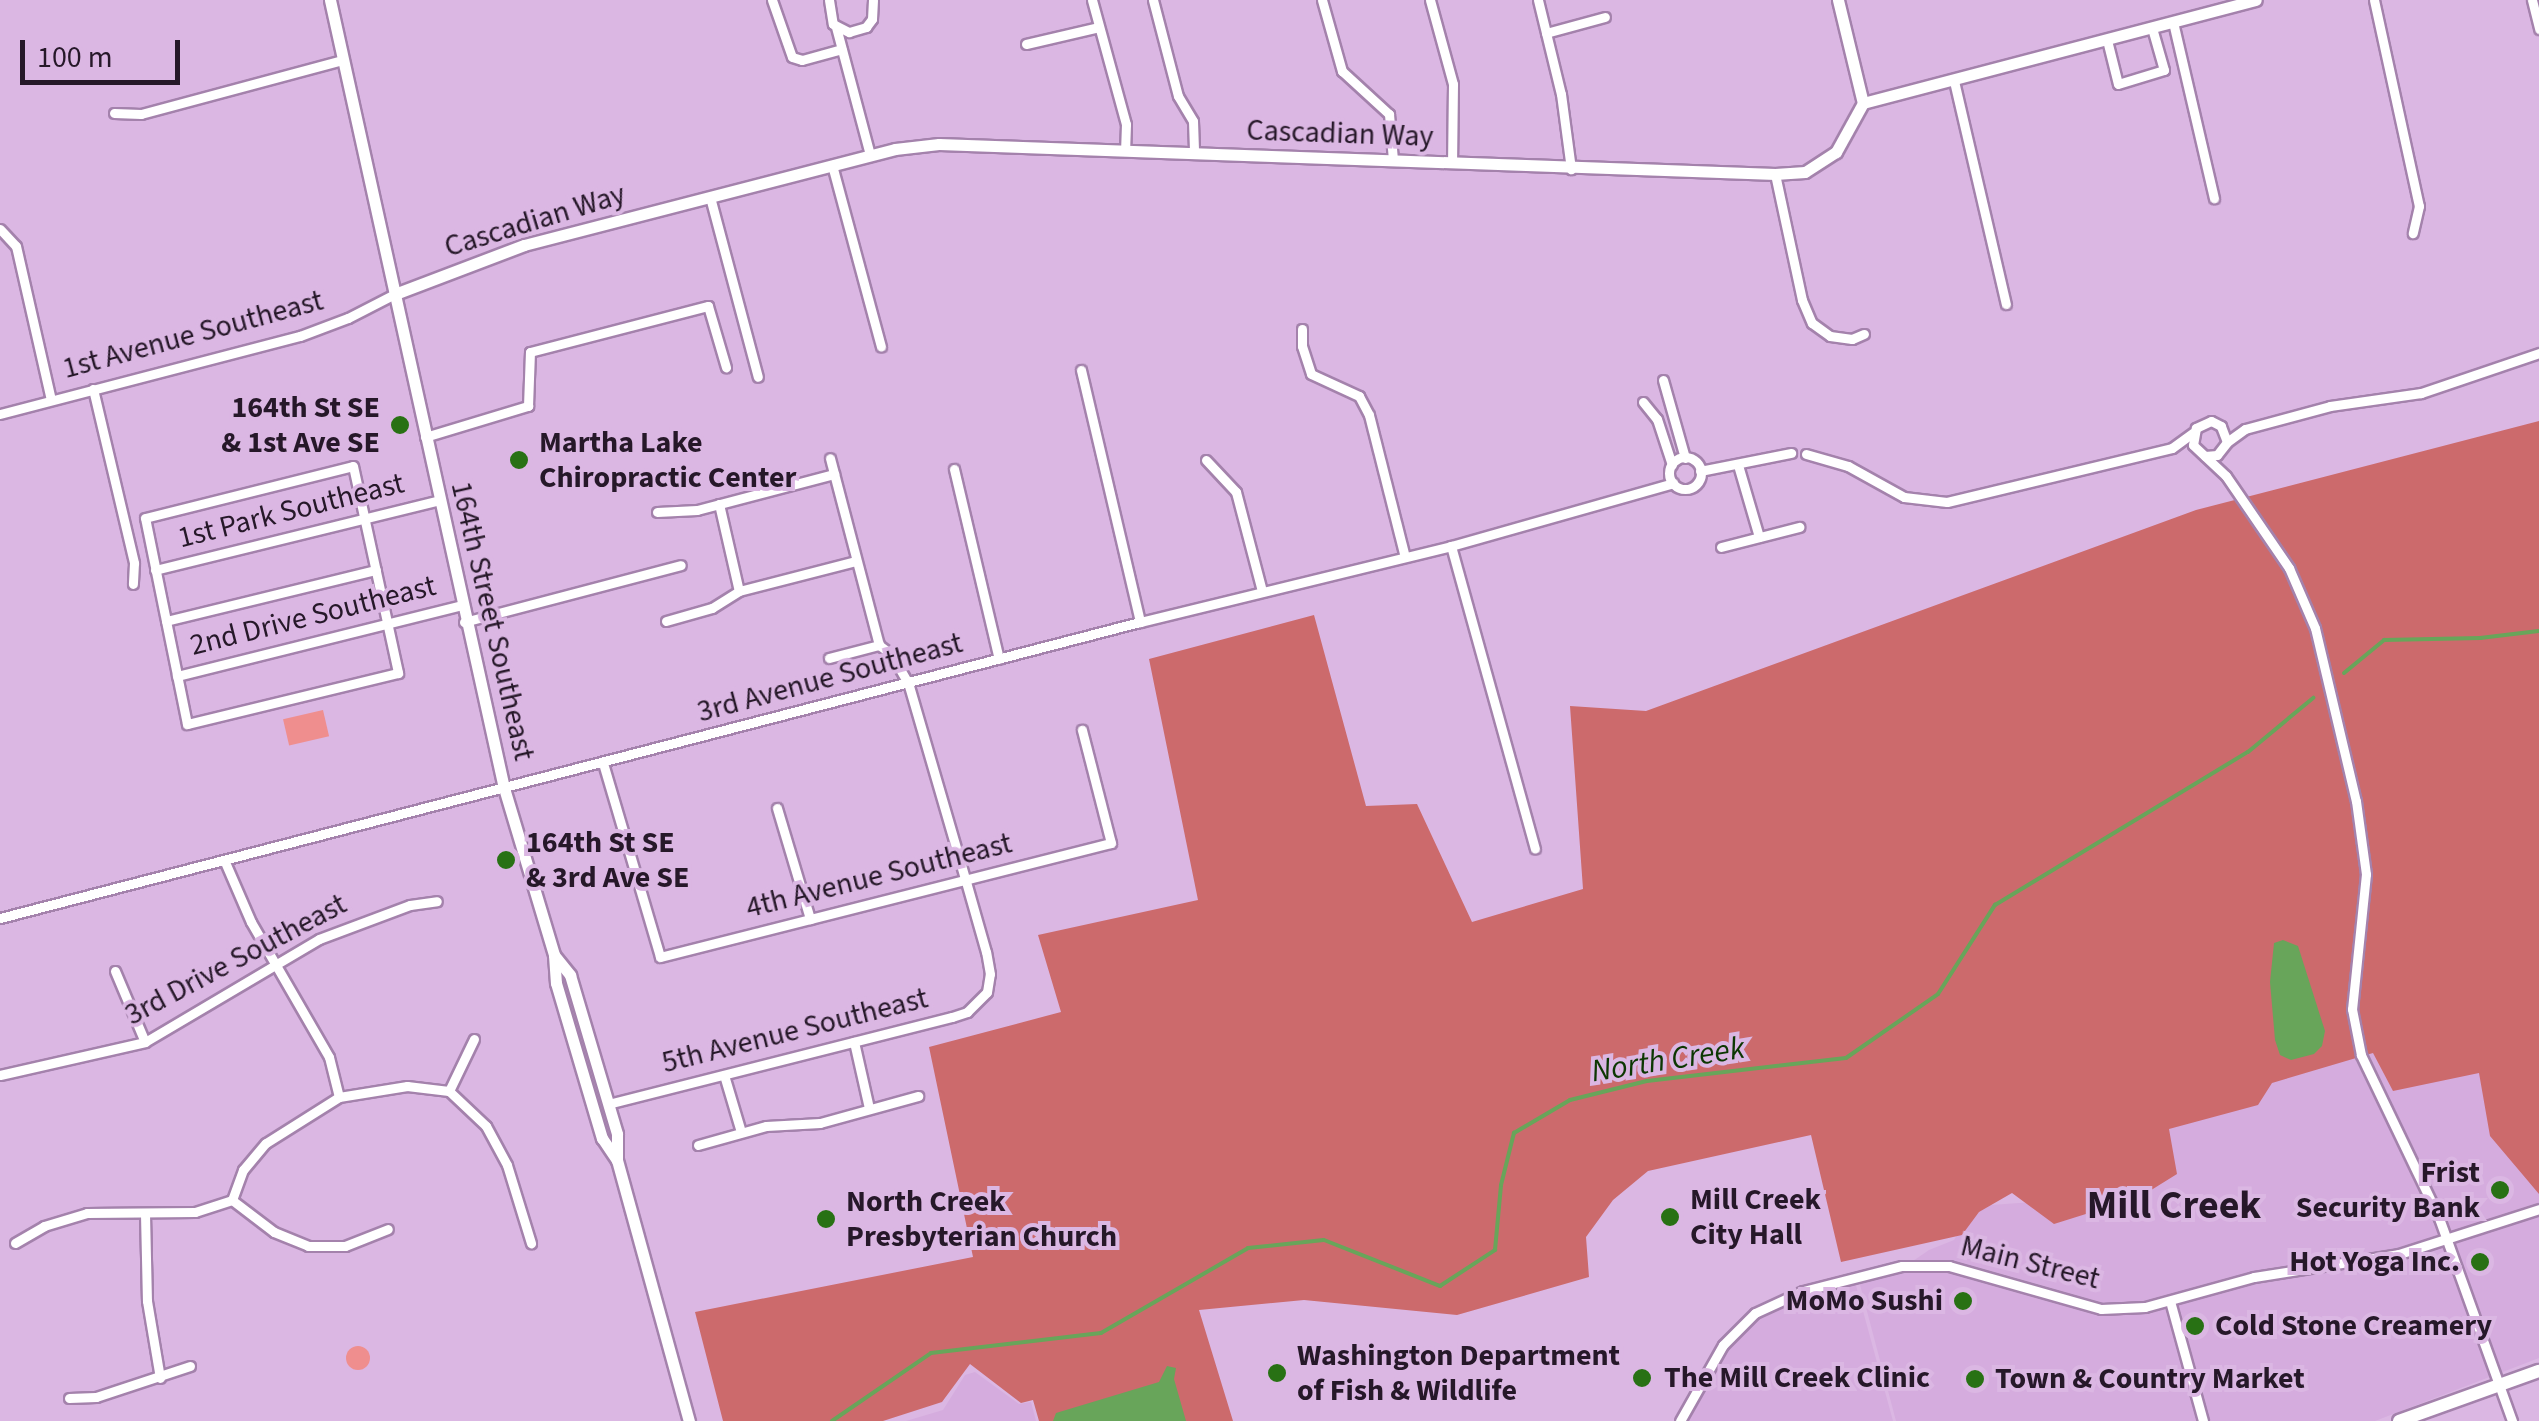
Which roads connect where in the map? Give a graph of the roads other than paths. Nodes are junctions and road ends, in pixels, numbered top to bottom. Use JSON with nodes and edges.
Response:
{"nodes":[{"id":1,"x":330,"y":0,"type":"edge"},
{"id":2,"x":772,"y":0,"type":"edge"},
{"id":3,"x":829,"y":0,"type":"edge"},
{"id":4,"x":873,"y":0,"type":"edge"},
{"id":5,"x":1092,"y":0,"type":"edge"},
{"id":6,"x":1152,"y":0,"type":"edge"},
{"id":7,"x":1322,"y":0,"type":"edge"},
{"id":8,"x":1430,"y":0,"type":"edge"},
{"id":9,"x":1538,"y":0,"type":"edge"},
{"id":10,"x":1838,"y":0,"type":"edge"},
{"id":11,"x":2374,"y":0,"type":"edge"},
{"id":12,"x":2532,"y":0,"type":"edge"},
{"id":13,"x":2248,"y":1,"type":"edge"},
{"id":14,"x":1606,"y":18,"type":"dead end"},
{"id":15,"x":2173,"y":22,"type":"junction"},
{"id":16,"x":836,"y":26,"type":"junction"},
{"id":17,"x":1099,"y":27,"type":"junction"},
{"id":18,"x":2152,"y":28,"type":"junction"},
{"id":19,"x":2539,"y":29,"type":"edge"},
{"id":20,"x":1546,"y":33,"type":"junction"},
{"id":21,"x":2106,"y":40,"type":"junction"},
{"id":22,"x":1026,"y":44,"type":"dead end"},
{"id":23,"x":842,"y":50,"type":"junction"},
{"id":24,"x":342,"y":60,"type":"junction"},
{"id":25,"x":1954,"y":81,"type":"junction"},
{"id":26,"x":1863,"y":104,"type":"junction"},
{"id":27,"x":114,"y":113,"type":"dead end"},
{"id":28,"x":1126,"y":151,"type":"junction"},
{"id":29,"x":1194,"y":154,"type":"junction"},
{"id":30,"x":870,"y":155,"type":"junction"},
{"id":31,"x":1393,"y":160,"type":"junction"},
{"id":32,"x":1452,"y":163,"type":"junction"},
{"id":33,"x":832,"y":164,"type":"junction"},
{"id":34,"x":1571,"y":170,"type":"junction"},
{"id":35,"x":1775,"y":174,"type":"junction"},
{"id":36,"x":710,"y":196,"type":"junction"},
{"id":37,"x":2214,"y":198,"type":"dead end"},
{"id":38,"x":0,"y":230,"type":"edge"},
{"id":39,"x":2413,"y":233,"type":"dead end"},
{"id":40,"x":396,"y":294,"type":"junction"},
{"id":41,"x":2006,"y":304,"type":"dead end"},
{"id":42,"x":1302,"y":328,"type":"dead end"},
{"id":43,"x":1864,"y":334,"type":"dead end"},
{"id":44,"x":882,"y":346,"type":"dead end"},
{"id":45,"x":2539,"y":352,"type":"edge"},
{"id":46,"x":726,"y":367,"type":"dead end"},
{"id":47,"x":1081,"y":370,"type":"dead end"},
{"id":48,"x":758,"y":377,"type":"dead end"},
{"id":49,"x":1663,"y":380,"type":"dead end"},
{"id":50,"x":93,"y":389,"type":"junction"},
{"id":51,"x":51,"y":400,"type":"junction"},
{"id":52,"x":1642,"y":402,"type":"dead end"},
{"id":53,"x":0,"y":414,"type":"edge"},
{"id":54,"x":2216,"y":423,"type":"junction"},
{"id":55,"x":2245,"y":429,"type":"junction"},
{"id":56,"x":2193,"y":434,"type":"junction"},
{"id":57,"x":425,"y":437,"type":"junction"},
{"id":58,"x":2226,"y":445,"type":"junction"},
{"id":59,"x":2172,"y":448,"type":"junction"},
{"id":60,"x":1792,"y":453,"type":"dead end"},
{"id":61,"x":1806,"y":454,"type":"dead end"},
{"id":62,"x":2202,"y":455,"type":"junction"},
{"id":63,"x":830,"y":458,"type":"dead end"},
{"id":64,"x":1686,"y":458,"type":"junction"},
{"id":65,"x":1206,"y":460,"type":"dead end"},
{"id":66,"x":1672,"y":465,"type":"junction"},
{"id":67,"x":1738,"y":466,"type":"junction"},
{"id":68,"x":954,"y":469,"type":"dead end"},
{"id":69,"x":1700,"y":471,"type":"junction"},
{"id":70,"x":834,"y":474,"type":"junction"},
{"id":71,"x":2226,"y":476,"type":"junction"},
{"id":72,"x":1672,"y":483,"type":"junction"},
{"id":73,"x":438,"y":500,"type":"junction"},
{"id":74,"x":719,"y":504,"type":"junction"},
{"id":75,"x":658,"y":512,"type":"dead end"},
{"id":76,"x":365,"y":518,"type":"junction"},
{"id":77,"x":1798,"y":527,"type":"dead end"},
{"id":78,"x":1759,"y":537,"type":"junction"},
{"id":79,"x":1452,"y":546,"type":"junction"},
{"id":80,"x":1720,"y":548,"type":"dead end"},
{"id":81,"x":1405,"y":557,"type":"junction"},
{"id":82,"x":856,"y":561,"type":"junction"},
{"id":83,"x":681,"y":565,"type":"dead end"},
{"id":84,"x":156,"y":570,"type":"junction"},
{"id":85,"x":376,"y":570,"type":"junction"},
{"id":86,"x":133,"y":584,"type":"dead end"},
{"id":87,"x":739,"y":591,"type":"junction"},
{"id":88,"x":1262,"y":591,"type":"junction"},
{"id":89,"x":461,"y":605,"type":"junction"},
{"id":90,"x":166,"y":621,"type":"junction"},
{"id":91,"x":386,"y":621,"type":"junction"},
{"id":92,"x":666,"y":621,"type":"dead end"},
{"id":93,"x":464,"y":622,"type":"junction"},
{"id":94,"x":1140,"y":622,"type":"junction"},
{"id":95,"x":878,"y":645,"type":"junction"},
{"id":96,"x":829,"y":658,"type":"dead end"},
{"id":97,"x":998,"y":660,"type":"junction"},
{"id":98,"x":177,"y":676,"type":"junction"},
{"id":99,"x":908,"y":684,"type":"junction"},
{"id":100,"x":1082,"y":730,"type":"dead end"},
{"id":101,"x":603,"y":764,"type":"junction"},
{"id":102,"x":504,"y":788,"type":"junction"},
{"id":103,"x":777,"y":808,"type":"dead end"},
{"id":104,"x":1535,"y":849,"type":"dead end"},
{"id":105,"x":225,"y":862,"type":"junction"},
{"id":106,"x":966,"y":882,"type":"junction"},
{"id":107,"x":437,"y":902,"type":"dead end"},
{"id":108,"x":0,"y":918,"type":"edge"},
{"id":109,"x":810,"y":919,"type":"junction"},
{"id":110,"x":554,"y":955,"type":"junction"},
{"id":111,"x":279,"y":967,"type":"junction"},
{"id":112,"x":115,"y":971,"type":"dead end"},
{"id":113,"x":474,"y":1039,"type":"dead end"},
{"id":114,"x":145,"y":1042,"type":"junction"},
{"id":115,"x":854,"y":1042,"type":"junction"},
{"id":116,"x":0,"y":1075,"type":"edge"},
{"id":117,"x":724,"y":1075,"type":"junction"},
{"id":118,"x":449,"y":1091,"type":"junction"},
{"id":119,"x":918,"y":1096,"type":"dead end"},
{"id":120,"x":340,"y":1098,"type":"junction"},
{"id":121,"x":608,"y":1104,"type":"junction"},
{"id":122,"x":868,"y":1108,"type":"junction"},
{"id":123,"x":740,"y":1132,"type":"junction"},
{"id":124,"x":698,"y":1145,"type":"dead end"},
{"id":125,"x":617,"y":1160,"type":"junction"},
{"id":126,"x":232,"y":1200,"type":"junction"},
{"id":127,"x":2539,"y":1210,"type":"edge"},
{"id":128,"x":145,"y":1214,"type":"junction"},
{"id":129,"x":388,"y":1229,"type":"dead end"},
{"id":130,"x":2448,"y":1239,"type":"junction"},
{"id":131,"x":15,"y":1243,"type":"dead end"},
{"id":132,"x":531,"y":1243,"type":"dead end"},
{"id":133,"x":2170,"y":1301,"type":"junction"},
{"id":134,"x":190,"y":1366,"type":"dead end"},
{"id":135,"x":2539,"y":1371,"type":"edge"},
{"id":136,"x":160,"y":1378,"type":"junction"},
{"id":137,"x":2497,"y":1386,"type":"junction"},
{"id":138,"x":69,"y":1398,"type":"dead end"},
{"id":139,"x":689,"y":1421,"type":"edge"},
{"id":140,"x":1680,"y":1421,"type":"edge"},
{"id":141,"x":2203,"y":1421,"type":"edge"},
{"id":142,"x":2399,"y":1421,"type":"edge"},
{"id":143,"x":2512,"y":1421,"type":"edge"}],
"edges":[{"from":1,"to":24,"type":"street","name":"164th Street Southeast"},
{"from":2,"to":23,"type":"street"},
{"from":3,"to":16,"type":"street"},
{"from":4,"to":16,"type":"street"},
{"from":5,"to":17,"type":"street"},
{"from":6,"to":29,"type":"street"},
{"from":7,"to":31,"type":"street"},
{"from":8,"to":32,"type":"street"},
{"from":9,"to":20,"type":"street"},
{"from":10,"to":26,"type":"street"},
{"from":11,"to":39,"type":"street"},
{"from":12,"to":19,"type":"street"},
{"from":13,"to":15,"type":"street"},
{"from":14,"to":20,"type":"street"},
{"from":15,"to":18,"type":"street"},
{"from":15,"to":37,"type":"street"},
{"from":16,"to":23,"type":"street"},
{"from":17,"to":22,"type":"street"},
{"from":17,"to":28,"type":"street"},
{"from":18,"to":21,"type":"street"},
{"from":18,"to":21,"type":"street"},
{"from":20,"to":34,"type":"street"},
{"from":21,"to":25,"type":"street"},
{"from":23,"to":30,"type":"street"},
{"from":24,"to":27,"type":"street"},
{"from":24,"to":40,"type":"street","name":"164th Street Southeast"},
{"from":25,"to":26,"type":"street"},
{"from":25,"to":41,"type":"street"},
{"from":26,"to":35,"type":"street","name":"Cascadian Way"},
{"from":28,"to":29,"type":"street","name":"Cascadian Way"},
{"from":28,"to":30,"type":"street","name":"Cascadian Way"},
{"from":29,"to":31,"type":"street","name":"Cascadian Way"},
{"from":30,"to":33,"type":"street","name":"Cascadian Way"},
{"from":31,"to":32,"type":"street","name":"Cascadian Way"},
{"from":32,"to":34,"type":"street","name":"Cascadian Way"},
{"from":33,"to":36,"type":"street","name":"Cascadian Way"},
{"from":33,"to":44,"type":"street"},
{"from":34,"to":35,"type":"street","name":"Cascadian Way"},
{"from":35,"to":43,"type":"street"},
{"from":36,"to":40,"type":"street","name":"Cascadian Way"},
{"from":36,"to":48,"type":"street"},
{"from":38,"to":51,"type":"street"},
{"from":40,"to":50,"type":"street","name":"1st Avenue Southeast"},
{"from":40,"to":57,"type":"street","name":"164th Street Southeast"},
{"from":42,"to":81,"type":"street"},
{"from":45,"to":55,"type":"street"},
{"from":46,"to":57,"type":"street"},
{"from":47,"to":94,"type":"street"},
{"from":49,"to":64,"type":"street"},
{"from":50,"to":51,"type":"street","name":"1st Avenue Southeast"},
{"from":50,"to":86,"type":"street"},
{"from":51,"to":53,"type":"street","name":"1st Avenue Southeast"},
{"from":52,"to":66,"type":"street"},
{"from":54,"to":55,"type":"street"},
{"from":54,"to":56,"type":"street"},
{"from":54,"to":58,"type":"street"},
{"from":55,"to":58,"type":"street"},
{"from":56,"to":59,"type":"street"},
{"from":56,"to":62,"type":"street"},
{"from":57,"to":73,"type":"street","name":"164th Street Southeast"},
{"from":58,"to":62,"type":"street"},
{"from":58,"to":71,"type":"street"},
{"from":59,"to":61,"type":"street"},
{"from":59,"to":62,"type":"street"},
{"from":60,"to":67,"type":"street"},
{"from":62,"to":71,"type":"street"},
{"from":63,"to":70,"type":"street"},
{"from":64,"to":66,"type":"street"},
{"from":64,"to":69,"type":"street"},
{"from":65,"to":88,"type":"street"},
{"from":66,"to":72,"type":"street"},
{"from":67,"to":69,"type":"street"},
{"from":67,"to":78,"type":"street"},
{"from":68,"to":97,"type":"street"},
{"from":69,"to":72,"type":"street"},
{"from":70,"to":74,"type":"street"},
{"from":70,"to":82,"type":"street"},
{"from":71,"to":130,"type":"street"},
{"from":72,"to":79,"type":"street","name":"3rd Avenue Southeast"},
{"from":73,"to":76,"type":"street","name":"1st Park Southeast"},
{"from":73,"to":89,"type":"street","name":"164th Street Southeast"},
{"from":74,"to":75,"type":"street"},
{"from":74,"to":87,"type":"street"},
{"from":76,"to":84,"type":"street","name":"1st Park Southeast"},
{"from":76,"to":84,"type":"street"},
{"from":76,"to":85,"type":"street"},
{"from":77,"to":78,"type":"street"},
{"from":78,"to":80,"type":"street"},
{"from":79,"to":81,"type":"street","name":"3rd Avenue Southeast"},
{"from":79,"to":104,"type":"street"},
{"from":81,"to":88,"type":"street","name":"3rd Avenue Southeast"},
{"from":82,"to":87,"type":"street"},
{"from":82,"to":95,"type":"street"},
{"from":83,"to":93,"type":"street","name":"2nd Drive Southeast"},
{"from":84,"to":90,"type":"street"},
{"from":85,"to":90,"type":"street"},
{"from":85,"to":91,"type":"street"},
{"from":87,"to":92,"type":"street"},
{"from":88,"to":94,"type":"street","name":"3rd Avenue Southeast"},
{"from":89,"to":91,"type":"street","name":"2nd Drive Southeast"},
{"from":89,"to":93,"type":"street","name":"164th Street Southeast"},
{"from":90,"to":98,"type":"street"},
{"from":91,"to":98,"type":"street","name":"2nd Drive Southeast"},
{"from":91,"to":98,"type":"street"},
{"from":93,"to":102,"type":"street","name":"164th Street Southeast"},
{"from":94,"to":97,"type":"street","name":"3rd Avenue Southeast"},
{"from":95,"to":96,"type":"street"},
{"from":95,"to":99,"type":"street"},
{"from":97,"to":99,"type":"street","name":"3rd Avenue Southeast"},
{"from":99,"to":101,"type":"street","name":"3rd Avenue Southeast"},
{"from":99,"to":106,"type":"street"},
{"from":100,"to":106,"type":"street","name":"4th Avenue Southeast"},
{"from":101,"to":102,"type":"street","name":"3rd Avenue Southeast"},
{"from":101,"to":109,"type":"street","name":"4th Avenue Southeast"},
{"from":102,"to":105,"type":"street","name":"3rd Avenue Southeast"},
{"from":102,"to":110,"type":"street","name":"164th Street Southeast"},
{"from":103,"to":109,"type":"street"},
{"from":105,"to":108,"type":"street","name":"3rd Avenue Southeast"},
{"from":105,"to":111,"type":"street"},
{"from":106,"to":109,"type":"street","name":"4th Avenue Southeast"},
{"from":106,"to":115,"type":"street","name":"5th Avenue Southeast"},
{"from":107,"to":111,"type":"street","name":"3rd Drive Southeast"},
{"from":110,"to":121,"type":"street","name":"164th Street Southeast"},
{"from":110,"to":125,"type":"street","name":"164th Street Southeast"},
{"from":111,"to":114,"type":"street","name":"3rd Drive Southeast"},
{"from":111,"to":120,"type":"street"},
{"from":112,"to":114,"type":"street"},
{"from":113,"to":118,"type":"street"},
{"from":114,"to":116,"type":"street","name":"3rd Drive Southeast"},
{"from":115,"to":117,"type":"street","name":"5th Avenue Southeast"},
{"from":115,"to":122,"type":"street"},
{"from":117,"to":121,"type":"street","name":"5th Avenue Southeast"},
{"from":117,"to":123,"type":"street"},
{"from":118,"to":120,"type":"street"},
{"from":118,"to":132,"type":"street"},
{"from":119,"to":122,"type":"street"},
{"from":120,"to":126,"type":"street"},
{"from":121,"to":125,"type":"street","name":"164th Street Southeast"},
{"from":122,"to":123,"type":"street"},
{"from":123,"to":124,"type":"street"},
{"from":125,"to":139,"type":"street","name":"164th Street Southeast"},
{"from":126,"to":128,"type":"street"},
{"from":126,"to":129,"type":"street"},
{"from":127,"to":130,"type":"street","name":"Main Street"},
{"from":128,"to":131,"type":"street"},
{"from":128,"to":136,"type":"street"},
{"from":130,"to":133,"type":"street","name":"Main Street"},
{"from":130,"to":137,"type":"street"},
{"from":133,"to":140,"type":"street","name":"Main Street"},
{"from":133,"to":141,"type":"street"},
{"from":134,"to":136,"type":"street"},
{"from":135,"to":137,"type":"main road"},
{"from":136,"to":138,"type":"street"},
{"from":137,"to":142,"type":"main road"},
{"from":137,"to":143,"type":"street"}]}
